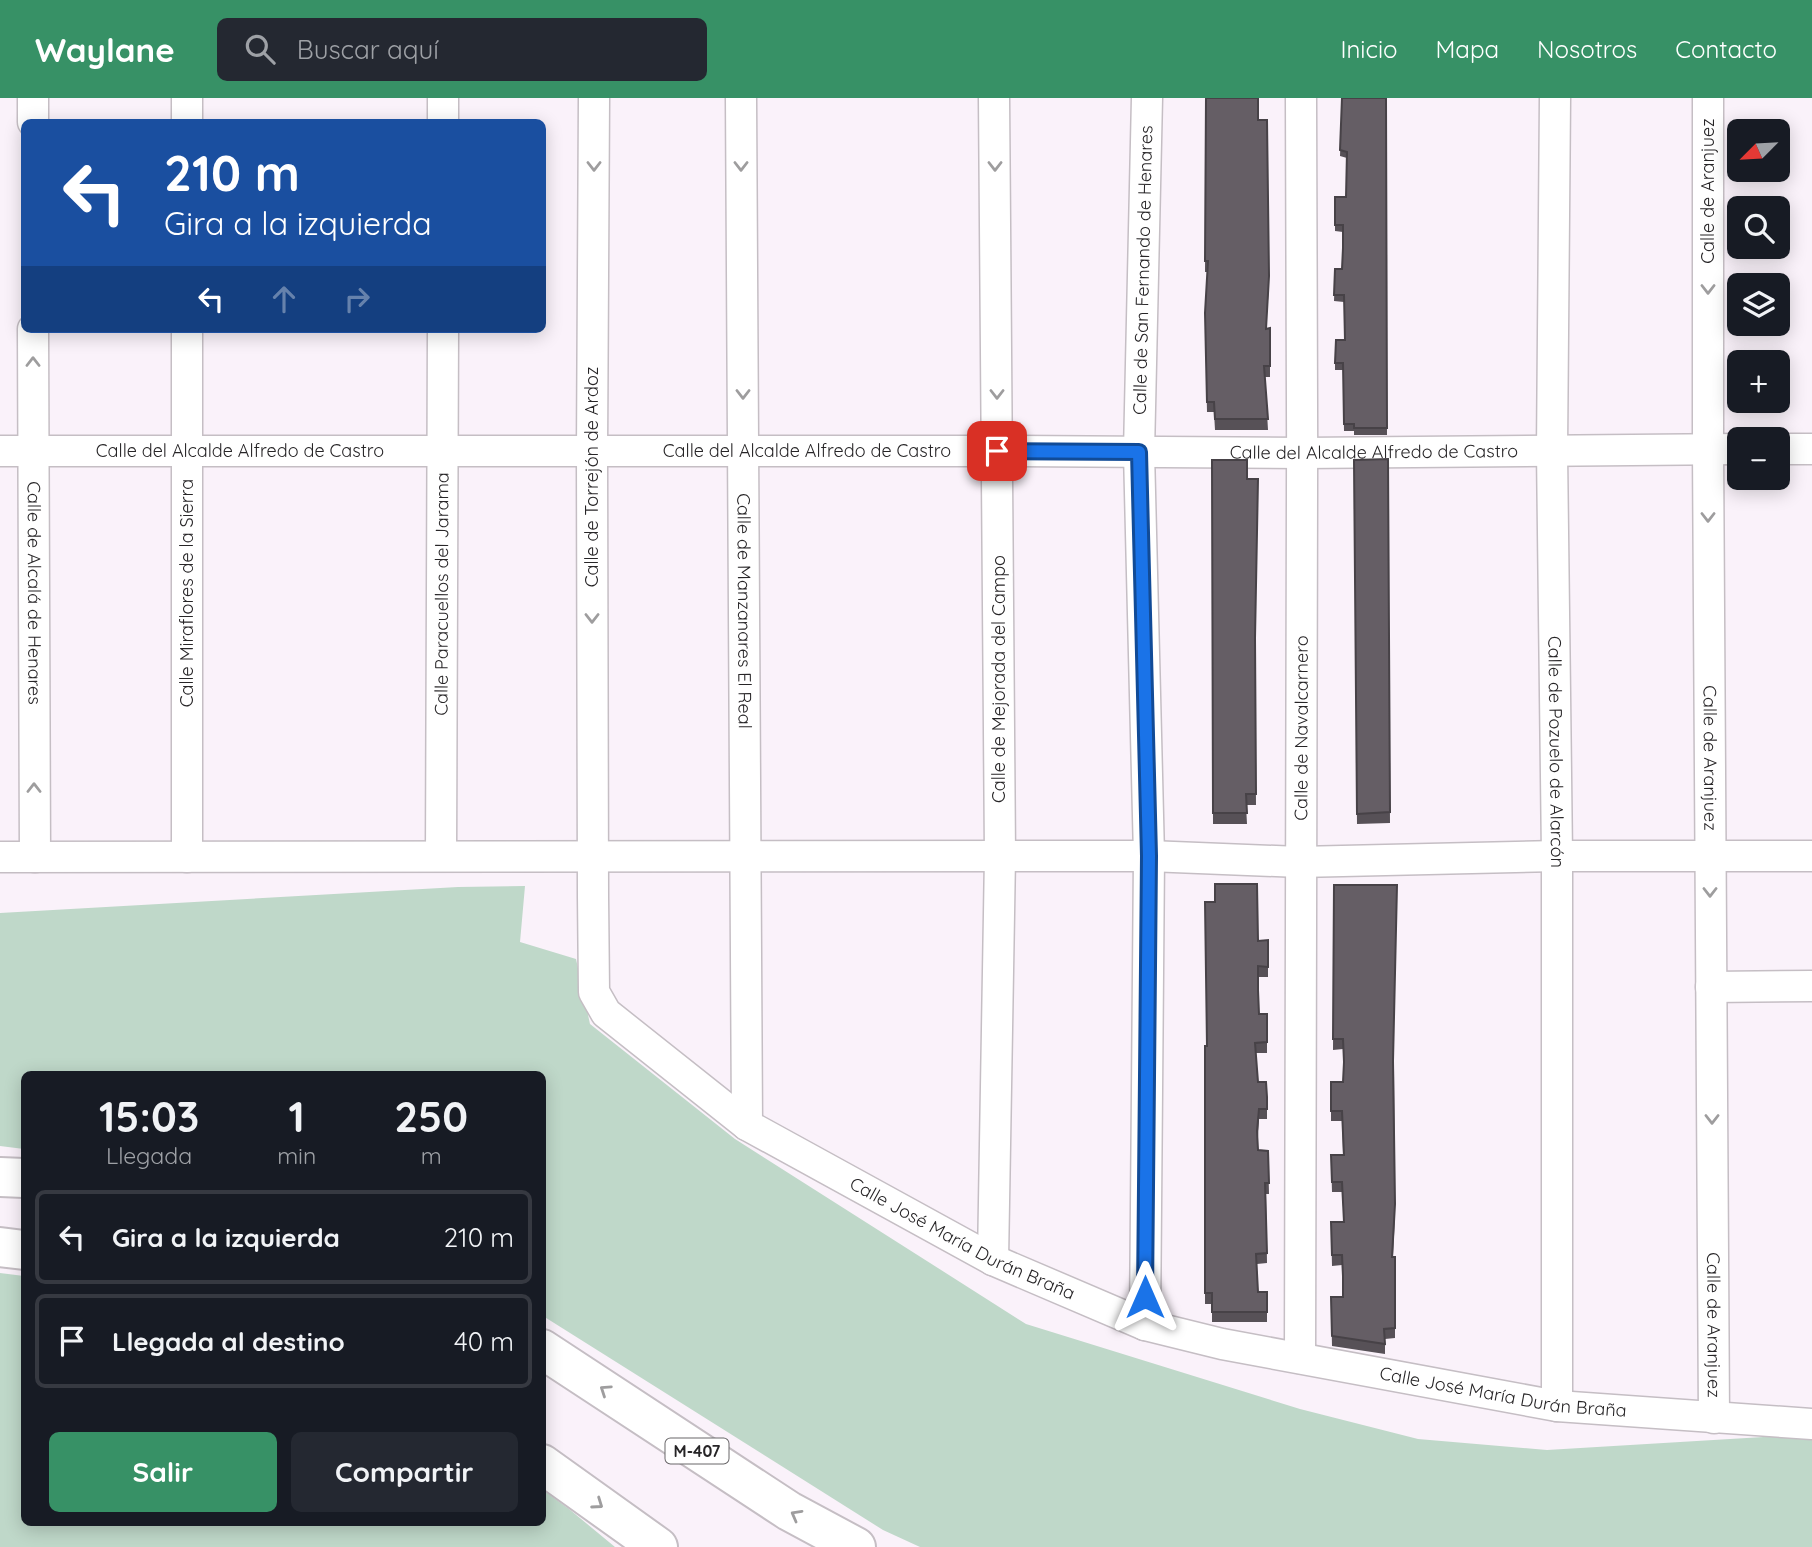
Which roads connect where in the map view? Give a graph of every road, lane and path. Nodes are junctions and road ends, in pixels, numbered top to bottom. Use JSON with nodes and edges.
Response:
{"nodes":[{"id":1,"x":33,"y":98,"type":"edge"},
{"id":2,"x":187,"y":98,"type":"edge"},
{"id":3,"x":443,"y":98,"type":"edge"},
{"id":4,"x":594,"y":98,"type":"edge"},
{"id":5,"x":741,"y":98,"type":"edge"},
{"id":6,"x":994,"y":98,"type":"edge"},
{"id":7,"x":1147,"y":98,"type":"edge"},
{"id":8,"x":1301,"y":98,"type":"edge"},
{"id":9,"x":1555,"y":98,"type":"edge"},
{"id":10,"x":1708,"y":98,"type":"edge"},
{"id":11,"x":33,"y":119,"type":"edge"},
{"id":12,"x":187,"y":119,"type":"edge"},
{"id":13,"x":443,"y":119,"type":"edge"},
{"id":14,"x":33,"y":333,"type":"edge"},
{"id":15,"x":187,"y":333,"type":"edge"},
{"id":16,"x":443,"y":333,"type":"edge"},
{"id":17,"x":1708,"y":449,"type":"junction"},
{"id":18,"x":1727,"y":449,"type":"edge"},
{"id":19,"x":1790,"y":449,"type":"edge"},
{"id":20,"x":1812,"y":449,"type":"edge"},
{"id":21,"x":0,"y":451,"type":"edge"},
{"id":22,"x":32,"y":451,"type":"junction"},
{"id":23,"x":997,"y":451,"type":"junction"},
{"id":24,"x":1552,"y":451,"type":"junction"},
{"id":25,"x":187,"y":452,"type":"junction"},
{"id":26,"x":444,"y":452,"type":"junction"},
{"id":27,"x":592,"y":452,"type":"junction"},
{"id":28,"x":743,"y":452,"type":"junction"},
{"id":29,"x":1139,"y":452,"type":"junction"},
{"id":30,"x":1303,"y":453,"type":"junction"},
{"id":31,"x":1710,"y":855,"type":"junction"},
{"id":32,"x":441,"y":856,"type":"junction"},
{"id":33,"x":745,"y":856,"type":"junction"},
{"id":34,"x":1000,"y":856,"type":"junction"},
{"id":35,"x":1149,"y":856,"type":"junction"},
{"id":36,"x":1557,"y":856,"type":"junction"},
{"id":37,"x":1812,"y":856,"type":"edge"},
{"id":38,"x":0,"y":857,"type":"edge"},
{"id":39,"x":35,"y":857,"type":"junction"},
{"id":40,"x":187,"y":857,"type":"junction"},
{"id":41,"x":593,"y":857,"type":"junction"},
{"id":42,"x":1300,"y":862,"type":"junction"},
{"id":43,"x":1812,"y":986,"type":"edge"},
{"id":44,"x":1711,"y":987,"type":"junction"},
{"id":45,"x":747,"y":1125,"type":"junction"},
{"id":46,"x":0,"y":1177,"type":"edge"},
{"id":47,"x":21,"y":1178,"type":"edge"},
{"id":48,"x":0,"y":1247,"type":"edge"},
{"id":49,"x":21,"y":1250,"type":"edge"},
{"id":50,"x":993,"y":1260,"type":"junction"},
{"id":51,"x":1145,"y":1325,"type":"junction"},
{"id":52,"x":546,"y":1352,"type":"edge"},
{"id":53,"x":1300,"y":1358,"type":"junction"},
{"id":54,"x":1557,"y":1406,"type":"junction"},
{"id":55,"x":1714,"y":1418,"type":"junction"},
{"id":56,"x":1812,"y":1424,"type":"edge"},
{"id":57,"x":546,"y":1467,"type":"edge"},
{"id":58,"x":659,"y":1547,"type":"edge"},
{"id":59,"x":856,"y":1547,"type":"edge"}],
"edges":[{"from":1,"to":11,"type":"street"},
{"from":2,"to":12,"type":"street"},
{"from":3,"to":13,"type":"street"},
{"from":4,"to":27,"type":"street","name":"Calle de Torrejón de Ardoz","one_way":true},
{"from":5,"to":28,"type":"street","name":"Calle de Manzanares El Real","one_way":true},
{"from":6,"to":23,"type":"street","name":"Calle de Mejorada del Campo","one_way":true},
{"from":7,"to":29,"type":"street","name":"Calle de San Fernando de Henares"},
{"from":8,"to":30,"type":"street","name":"Calle de Navalcarnero"},
{"from":9,"to":24,"type":"street","name":"Calle de Pozuelo de Alarcón"},
{"from":10,"to":17,"type":"street","name":"Calle de Aranjuez","one_way":true},
{"from":22,"to":14,"type":"street","name":"Calle de Alcalá de Henares","one_way":true},
{"from":15,"to":25,"type":"street","name":"Calle Miraflores de la Sierra"},
{"from":16,"to":26,"type":"street","name":"Calle Paracuellos del Jarama"},
{"from":17,"to":18,"type":"street","name":"Calle del Alcalde Alfredo de Castro"},
{"from":17,"to":24,"type":"street","name":"Calle del Alcalde Alfredo de Castro"},
{"from":17,"to":31,"type":"street","name":"Calle de Aranjuez","one_way":true},
{"from":19,"to":20,"type":"street"},
{"from":21,"to":22,"type":"street","name":"Calle del Alcalde Alfredo de Castro"},
{"from":22,"to":25,"type":"street","name":"Calle del Alcalde Alfredo de Castro"},
{"from":39,"to":22,"type":"street","name":"Calle de Alcalá de Henares","one_way":true},
{"from":23,"to":28,"type":"street","name":"Calle del Alcalde Alfredo de Castro"},
{"from":23,"to":29,"type":"street","name":"Calle del Alcalde Alfredo de Castro"},
{"from":23,"to":34,"type":"street","name":"Calle de Mejorada del Campo"},
{"from":24,"to":30,"type":"street","name":"Calle del Alcalde Alfredo de Castro"},
{"from":24,"to":36,"type":"street","name":"Calle de Pozuelo de Alarcón"},
{"from":25,"to":26,"type":"street","name":"Calle del Alcalde Alfredo de Castro"},
{"from":25,"to":40,"type":"street","name":"Calle Miraflores de la Sierra"},
{"from":26,"to":27,"type":"street","name":"Calle del Alcalde Alfredo de Castro"},
{"from":26,"to":32,"type":"street","name":"Calle Paracuellos del Jarama"},
{"from":27,"to":28,"type":"street","name":"Calle del Alcalde Alfredo de Castro"},
{"from":27,"to":41,"type":"street","name":"Calle de Torrejón de Ardoz","one_way":true},
{"from":28,"to":33,"type":"street","name":"Calle de Manzanares El Real"},
{"from":29,"to":30,"type":"street","name":"Calle del Alcalde Alfredo de Castro"},
{"from":29,"to":35,"type":"street","name":"Calle de San Fernando de Henares"},
{"from":30,"to":42,"type":"street","name":"Calle de Navalcarnero"},
{"from":31,"to":36,"type":"street"},
{"from":31,"to":37,"type":"street"},
{"from":31,"to":44,"type":"street","name":"Calle de Aranjuez","one_way":true},
{"from":32,"to":40,"type":"street"},
{"from":32,"to":41,"type":"street"},
{"from":33,"to":34,"type":"street"},
{"from":33,"to":41,"type":"street"},
{"from":33,"to":45,"type":"street","name":"Calle de Manzanares El Real"},
{"from":34,"to":35,"type":"street"},
{"from":34,"to":50,"type":"street","name":"Calle de Mejorada del Campo"},
{"from":35,"to":42,"type":"street"},
{"from":35,"to":51,"type":"street","name":"Calle de San Fernando de Henares"},
{"from":36,"to":42,"type":"street"},
{"from":36,"to":54,"type":"street","name":"Calle de Pozuelo de Alarcón"},
{"from":38,"to":39,"type":"street"},
{"from":39,"to":40,"type":"street"},
{"from":41,"to":45,"type":"street","name":"Calle José María Durán Braña"},
{"from":42,"to":53,"type":"street","name":"Calle de Navalcarnero"},
{"from":43,"to":44,"type":"street"},
{"from":44,"to":55,"type":"street","name":"Calle de Aranjuez","one_way":true},
{"from":45,"to":50,"type":"street","name":"Calle José María Durán Braña"},
{"from":46,"to":47,"type":"highway"},
{"from":48,"to":49,"type":"highway"},
{"from":50,"to":51,"type":"street","name":"Calle José María Durán Braña"},
{"from":51,"to":53,"type":"street","name":"Calle José María Durán Braña"},
{"from":59,"to":52,"type":"highway","number":"M-407","one_way":true},
{"from":53,"to":54,"type":"street","name":"Calle José María Durán Braña"},
{"from":54,"to":55,"type":"street","name":"Calle José María Durán Braña"},
{"from":55,"to":56,"type":"street","name":"Calle José María Durán Braña"},
{"from":57,"to":58,"type":"highway","one_way":true}]}
